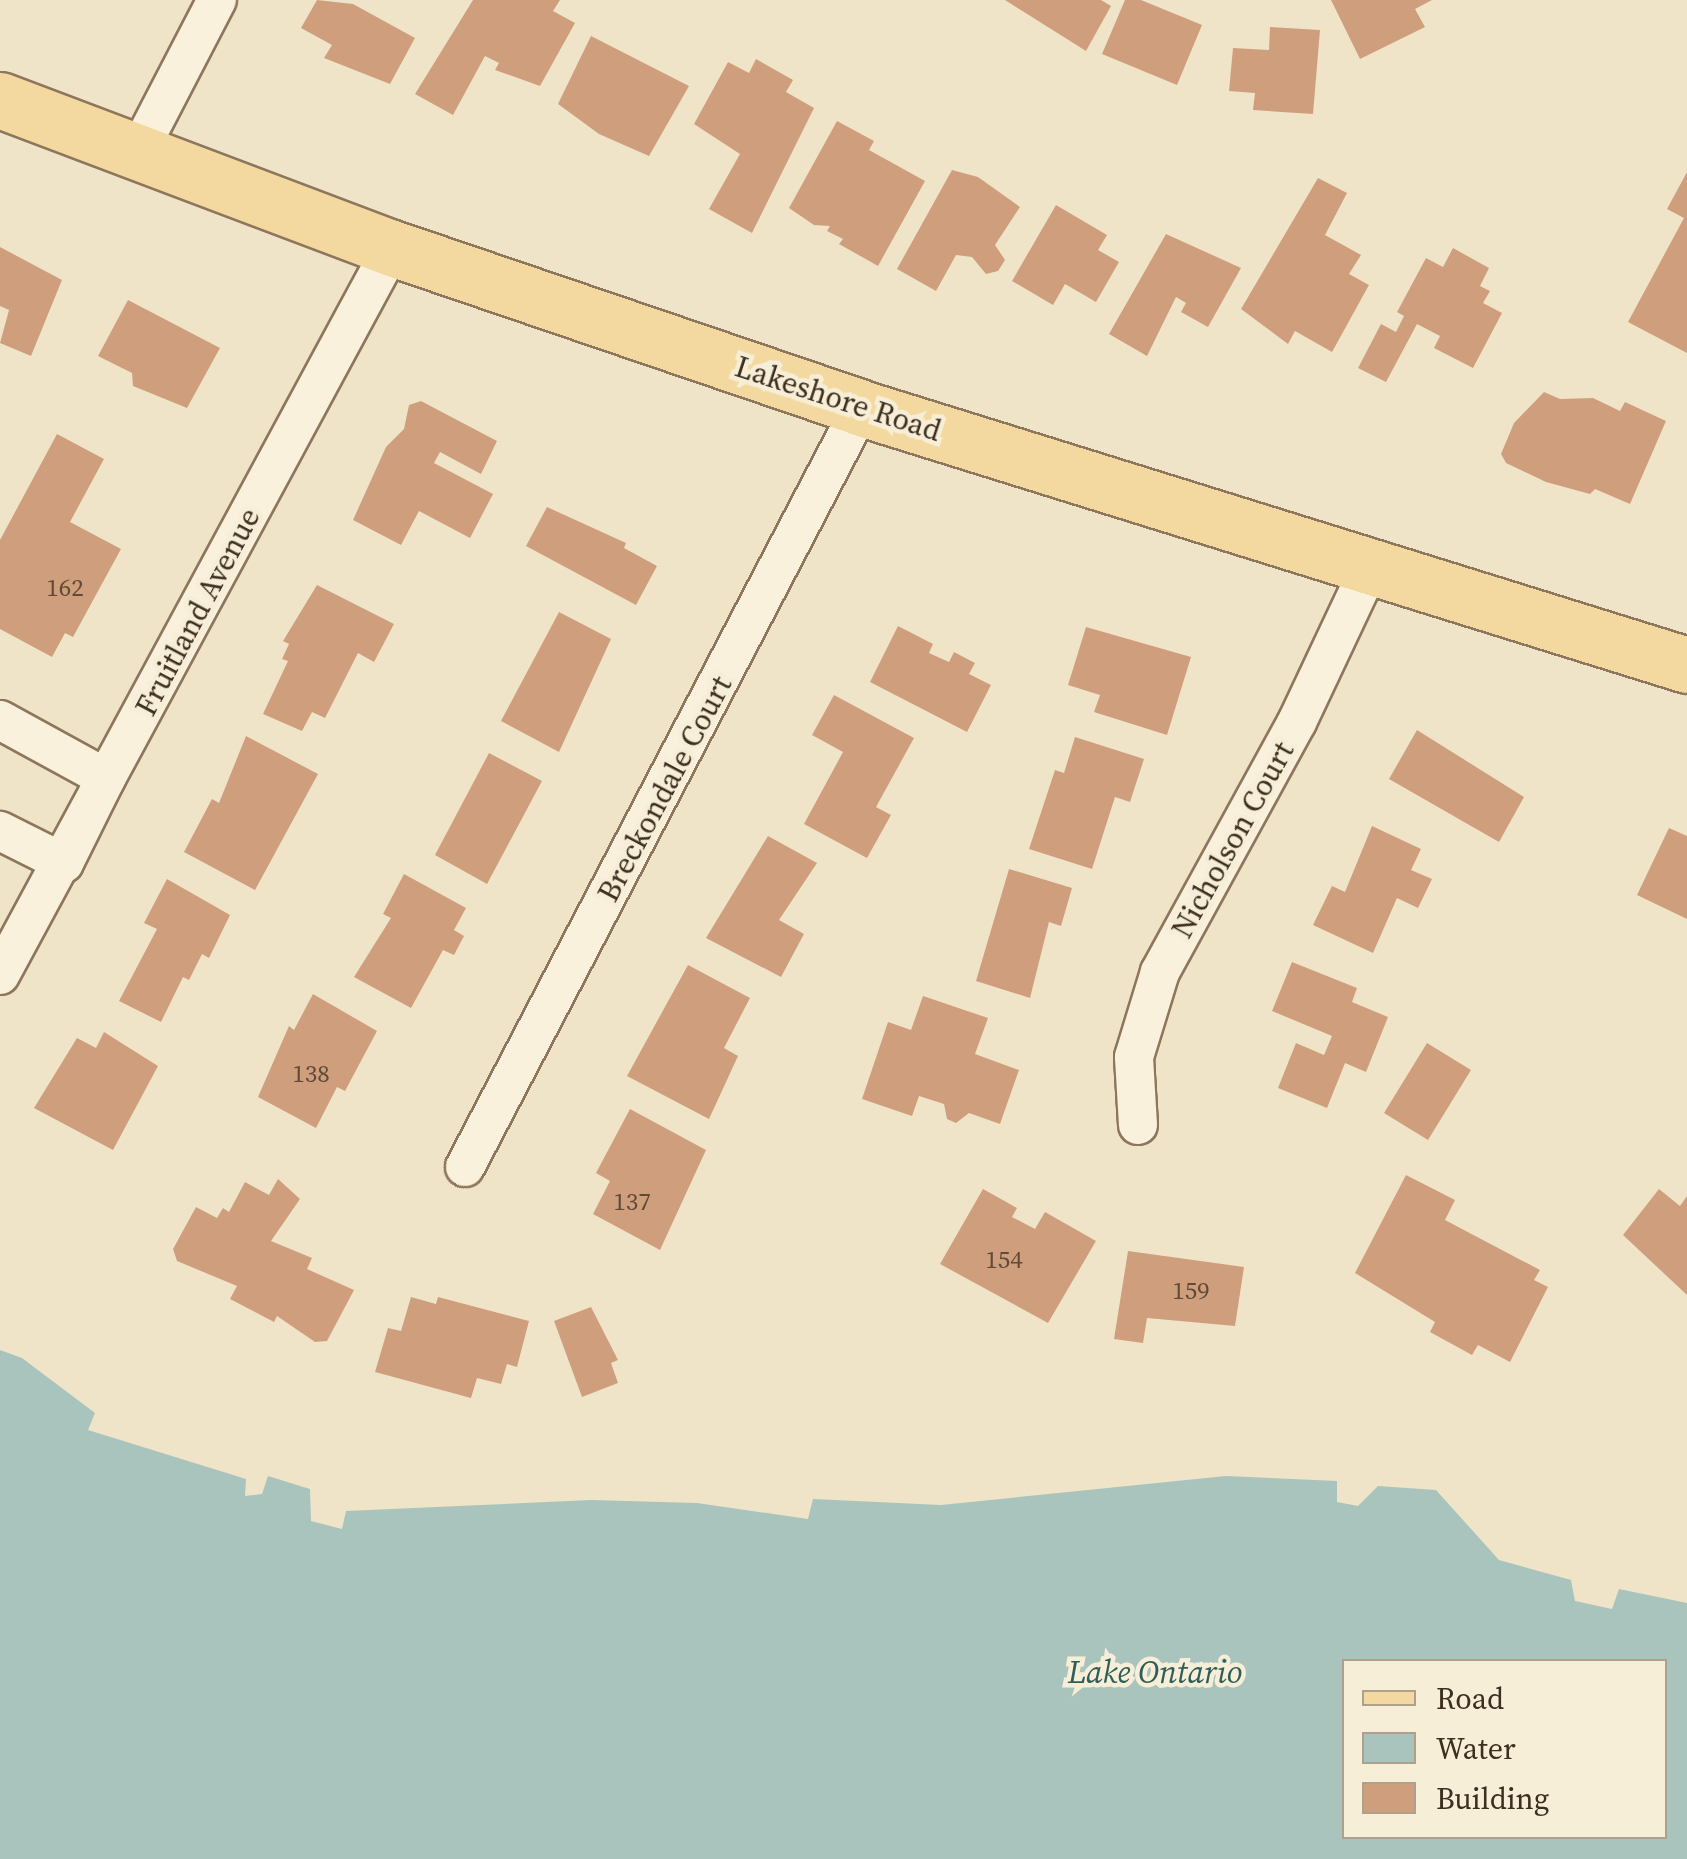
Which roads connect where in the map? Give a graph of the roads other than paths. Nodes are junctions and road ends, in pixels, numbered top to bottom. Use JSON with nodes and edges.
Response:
{"nodes":[{"id":1,"x":216,"y":0,"type":"edge"},
{"id":2,"x":0,"y":100,"type":"edge"},
{"id":3,"x":136,"y":156,"type":"junction"},
{"id":4,"x":392,"y":248,"type":"junction"},
{"id":5,"x":861,"y":408,"type":"junction"},
{"id":6,"x":1371,"y":565,"type":"junction"},
{"id":7,"x":1685,"y":656,"type":"edge"},
{"id":8,"x":0,"y":720,"type":"edge"},
{"id":9,"x":0,"y":831,"type":"edge"},
{"id":10,"x":64,"y":862,"type":"junction"},
{"id":11,"x":0,"y":975,"type":"edge"},
{"id":12,"x":1138,"y":1126,"type":"dead end"},
{"id":13,"x":465,"y":1168,"type":"dead end"}],
"edges":[{"from":1,"to":3,"type":"street"},
{"from":2,"to":3,"type":"main road","name":"Lakeshore Road"},
{"from":3,"to":4,"type":"main road","name":"Lakeshore Road"},
{"from":4,"to":5,"type":"main road","name":"Lakeshore Road"},
{"from":4,"to":10,"type":"street","name":"Fruitland Avenue"},
{"from":5,"to":6,"type":"main road","name":"Lakeshore Road"},
{"from":5,"to":13,"type":"street","name":"Breckondale Court"},
{"from":6,"to":7,"type":"main road","name":"Lakeshore Road"},
{"from":6,"to":12,"type":"street","name":"Nicholson Court"},
{"from":8,"to":10,"type":"street"},
{"from":9,"to":10,"type":"street"},
{"from":10,"to":11,"type":"street","name":"Fruitland Avenue"}]}
